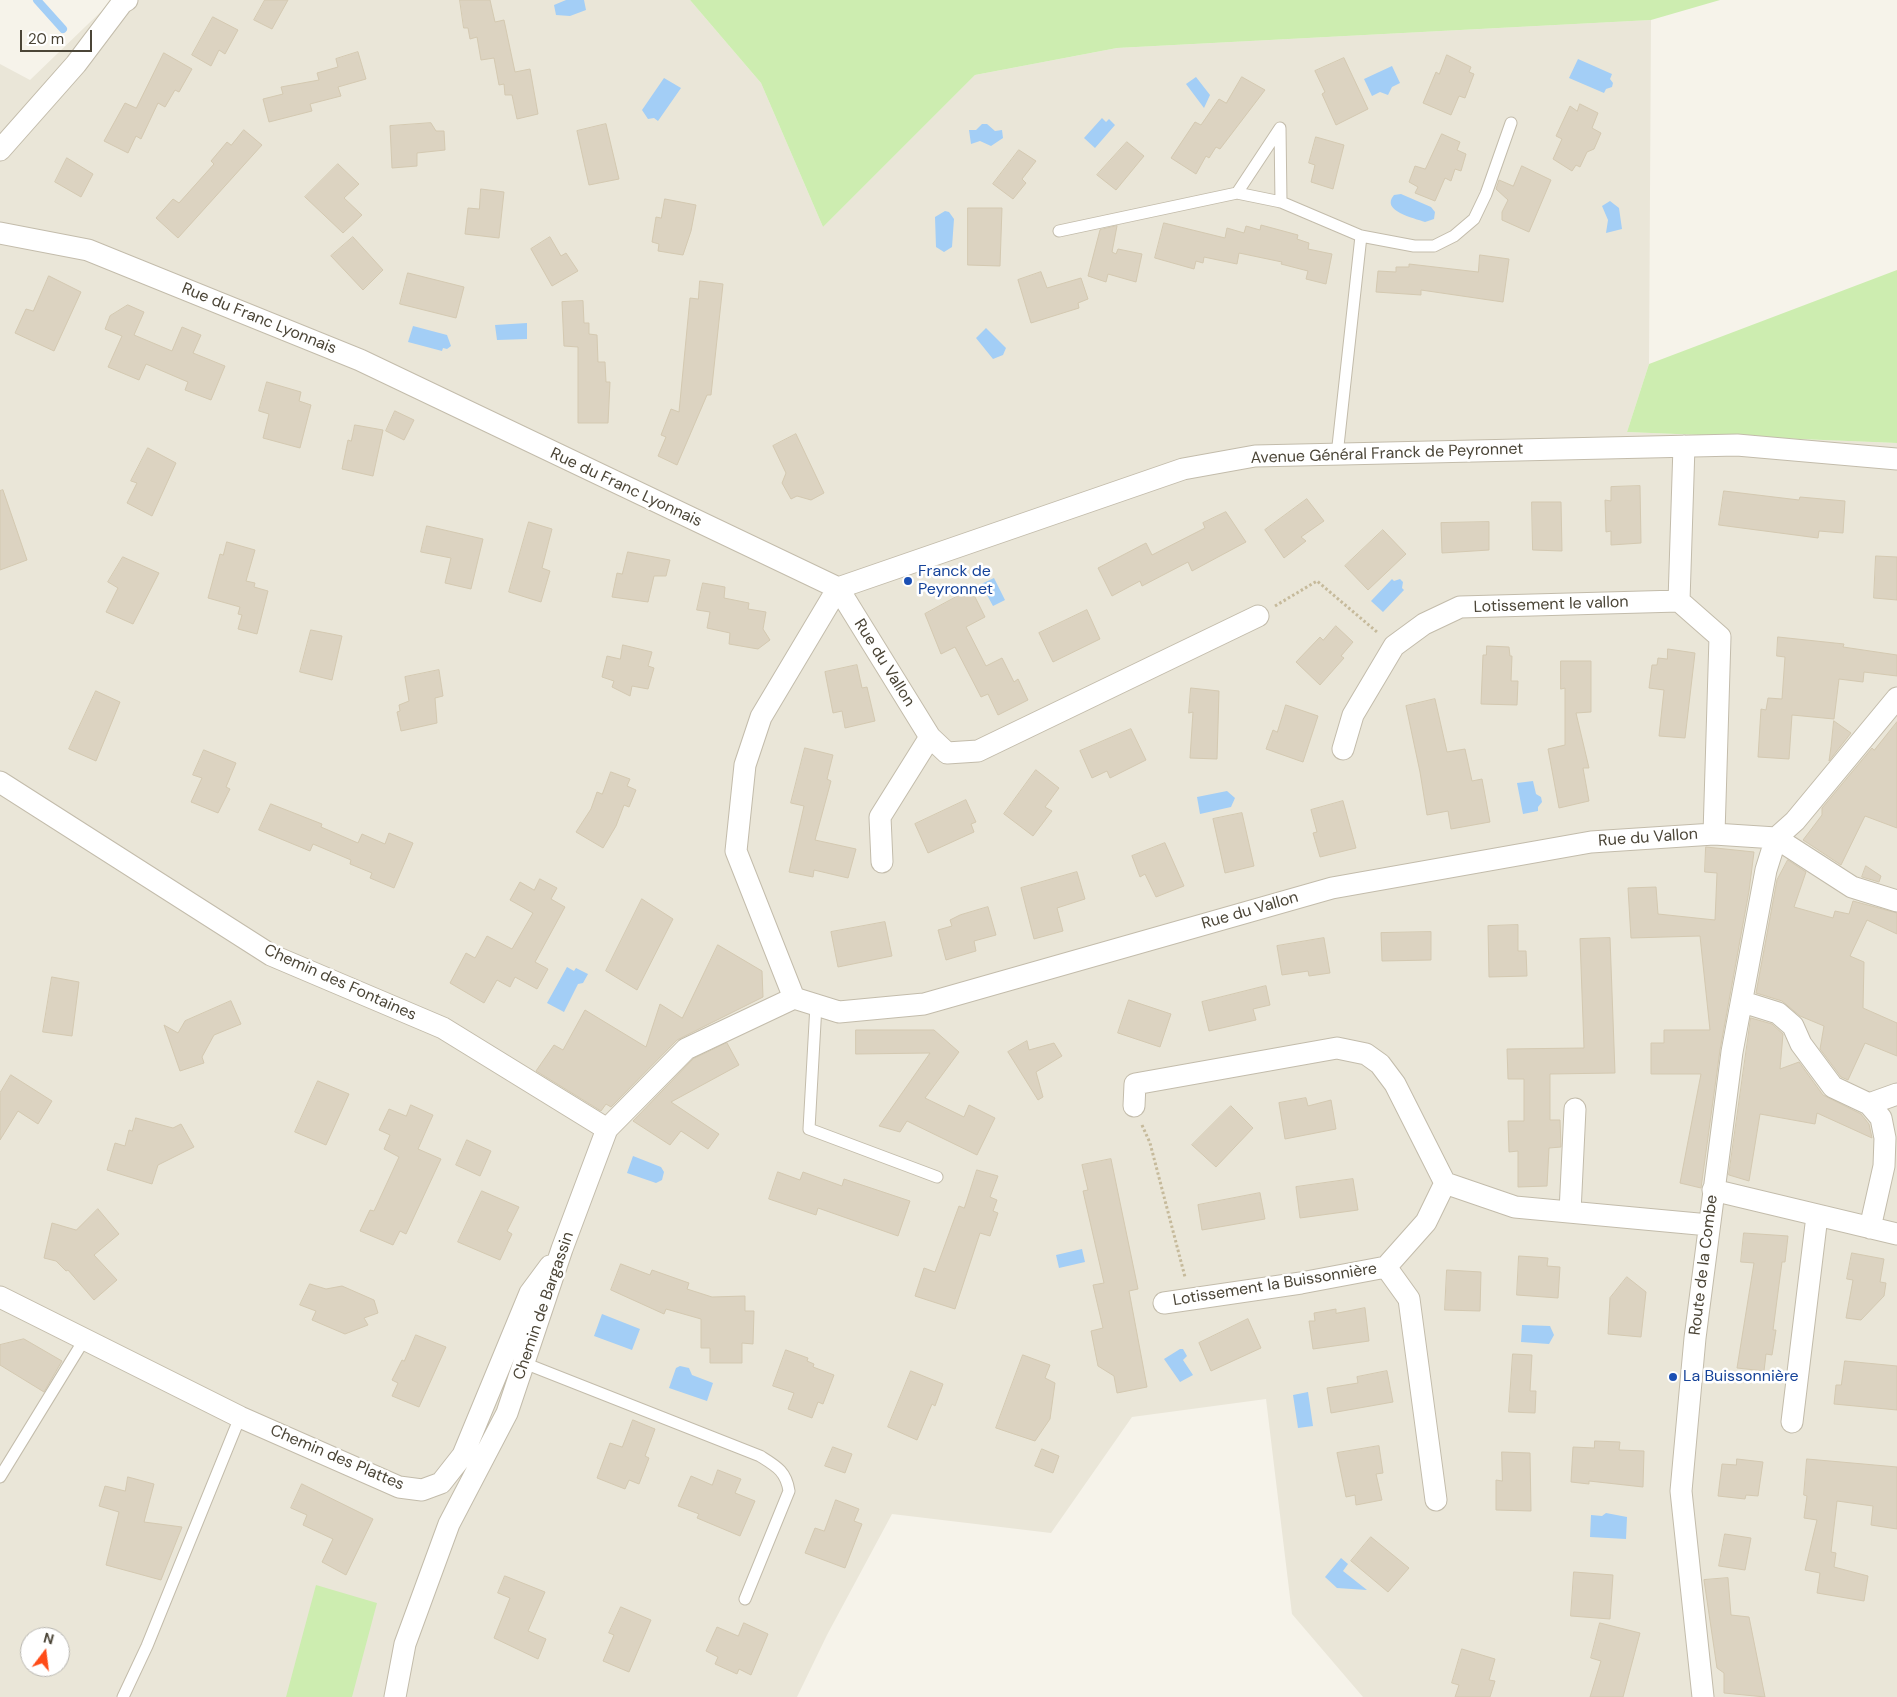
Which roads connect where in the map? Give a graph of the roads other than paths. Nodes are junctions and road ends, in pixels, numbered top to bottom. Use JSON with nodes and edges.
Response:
{"nodes":[{"id":1,"x":127,"y":0,"type":"edge"},
{"id":2,"x":1510,"y":123,"type":"dead end"},
{"id":3,"x":0,"y":150,"type":"edge"},
{"id":4,"x":1237,"y":193,"type":"junction"},
{"id":5,"x":1281,"y":202,"type":"junction"},
{"id":6,"x":1059,"y":231,"type":"dead end"},
{"id":7,"x":0,"y":233,"type":"edge"},
{"id":8,"x":1361,"y":236,"type":"junction"},
{"id":9,"x":1684,"y":446,"type":"junction"},
{"id":10,"x":1337,"y":455,"type":"junction"},
{"id":11,"x":1897,"y":458,"type":"edge"},
{"id":12,"x":838,"y":588,"type":"junction"},
{"id":13,"x":1679,"y":601,"type":"junction"},
{"id":14,"x":1258,"y":616,"type":"road end"},
{"id":15,"x":1895,"y":705,"type":"edge"},
{"id":16,"x":930,"y":738,"type":"junction"},
{"id":17,"x":1344,"y":750,"type":"dead end"},
{"id":18,"x":0,"y":782,"type":"edge"},
{"id":19,"x":1714,"y":834,"type":"junction"},
{"id":20,"x":1776,"y":838,"type":"junction"},
{"id":21,"x":882,"y":862,"type":"dead end"},
{"id":22,"x":1897,"y":901,"type":"edge"},
{"id":23,"x":794,"y":998,"type":"junction"},
{"id":24,"x":1742,"y":1002,"type":"junction"},
{"id":25,"x":816,"y":1005,"type":"junction"},
{"id":26,"x":1897,"y":1094,"type":"edge"},
{"id":27,"x":1870,"y":1104,"type":"junction"},
{"id":28,"x":1134,"y":1106,"type":"dead end"},
{"id":29,"x":1575,"y":1109,"type":"dead end"},
{"id":30,"x":607,"y":1129,"type":"junction"},
{"id":31,"x":937,"y":1177,"type":"dead end"},
{"id":32,"x":1445,"y":1183,"type":"junction"},
{"id":33,"x":1713,"y":1190,"type":"junction"},
{"id":34,"x":1570,"y":1212,"type":"junction"},
{"id":35,"x":1817,"y":1216,"type":"junction"},
{"id":36,"x":1709,"y":1225,"type":"junction"},
{"id":37,"x":1870,"y":1228,"type":"junction"},
{"id":38,"x":1897,"y":1234,"type":"edge"},
{"id":39,"x":562,"y":1250,"type":"junction"},
{"id":40,"x":1386,"y":1266,"type":"junction"},
{"id":41,"x":0,"y":1297,"type":"edge"},
{"id":42,"x":1164,"y":1303,"type":"dead end"},
{"id":43,"x":84,"y":1340,"type":"junction"},
{"id":44,"x":524,"y":1363,"type":"junction"},
{"id":45,"x":240,"y":1417,"type":"junction"},
{"id":46,"x":1792,"y":1422,"type":"dead end"},
{"id":47,"x":0,"y":1477,"type":"edge"},
{"id":48,"x":1436,"y":1500,"type":"dead end"},
{"id":49,"x":745,"y":1599,"type":"dead end"},
{"id":50,"x":123,"y":1697,"type":"edge"},
{"id":51,"x":395,"y":1697,"type":"edge"},
{"id":52,"x":1703,"y":1697,"type":"edge"}],
"edges":[{"from":1,"to":3,"type":"street"},
{"from":2,"to":8,"type":"lane"},
{"from":4,"to":5,"type":"lane"},
{"from":4,"to":5,"type":"lane"},
{"from":4,"to":6,"type":"lane"},
{"from":5,"to":8,"type":"lane"},
{"from":7,"to":12,"type":"street","name":"Rue du Franc Lyonnais"},
{"from":8,"to":10,"type":"lane"},
{"from":9,"to":10,"type":"street","name":"Avenue Général Franck de Peyronnet"},
{"from":9,"to":11,"type":"street","name":"Avenue Général Franck de Peyronnet"},
{"from":9,"to":13,"type":"street"},
{"from":10,"to":12,"type":"street","name":"Avenue Général Franck de Peyronnet"},
{"from":12,"to":16,"type":"street","name":"Rue du Vallon"},
{"from":12,"to":23,"type":"street"},
{"from":13,"to":17,"type":"street","name":"Lotissement le vallon"},
{"from":13,"to":19,"type":"street","name":"Rue du Vallon"},
{"from":14,"to":16,"type":"street","name":"Rue du Vallon"},
{"from":15,"to":20,"type":"street"},
{"from":16,"to":21,"type":"street"},
{"from":18,"to":30,"type":"street","name":"Chemin des Fontaines"},
{"from":19,"to":20,"type":"street","name":"Rue du Vallon"},
{"from":19,"to":25,"type":"street","name":"Rue du Vallon"},
{"from":20,"to":22,"type":"street"},
{"from":20,"to":24,"type":"street","name":"Route de la Combe"},
{"from":23,"to":25,"type":"street","name":"Rue du Vallon"},
{"from":23,"to":30,"type":"street","name":"Chemin de Bargassin"},
{"from":24,"to":27,"type":"street"},
{"from":24,"to":33,"type":"street","name":"Route de la Combe"},
{"from":25,"to":31,"type":"lane"},
{"from":26,"to":27,"type":"street"},
{"from":27,"to":37,"type":"street"},
{"from":28,"to":32,"type":"street"},
{"from":29,"to":34,"type":"street"},
{"from":30,"to":39,"type":"street","name":"Chemin de Bargassin"},
{"from":32,"to":34,"type":"street"},
{"from":32,"to":40,"type":"street","name":"Lotissement la Buissonnière"},
{"from":33,"to":35,"type":"street"},
{"from":33,"to":36,"type":"street","name":"Route de la Combe"},
{"from":34,"to":36,"type":"street"},
{"from":35,"to":37,"type":"street"},
{"from":35,"to":46,"type":"street"},
{"from":36,"to":52,"type":"street","name":"Route de la Combe"},
{"from":37,"to":38,"type":"street"},
{"from":39,"to":44,"type":"street","name":"Chemin de Bargassin"},
{"from":39,"to":45,"type":"street","name":"Chemin des Plattes"},
{"from":40,"to":42,"type":"street","name":"Lotissement la Buissonnière"},
{"from":40,"to":48,"type":"street","name":"Lotissement la Buissonnière"},
{"from":41,"to":43,"type":"street","name":"Chemin des Plattes"},
{"from":43,"to":45,"type":"street","name":"Chemin des Plattes"},
{"from":43,"to":47,"type":"lane"},
{"from":44,"to":49,"type":"lane"},
{"from":44,"to":51,"type":"street","name":"Chemin de Bargassin"},
{"from":45,"to":50,"type":"lane"}]}
